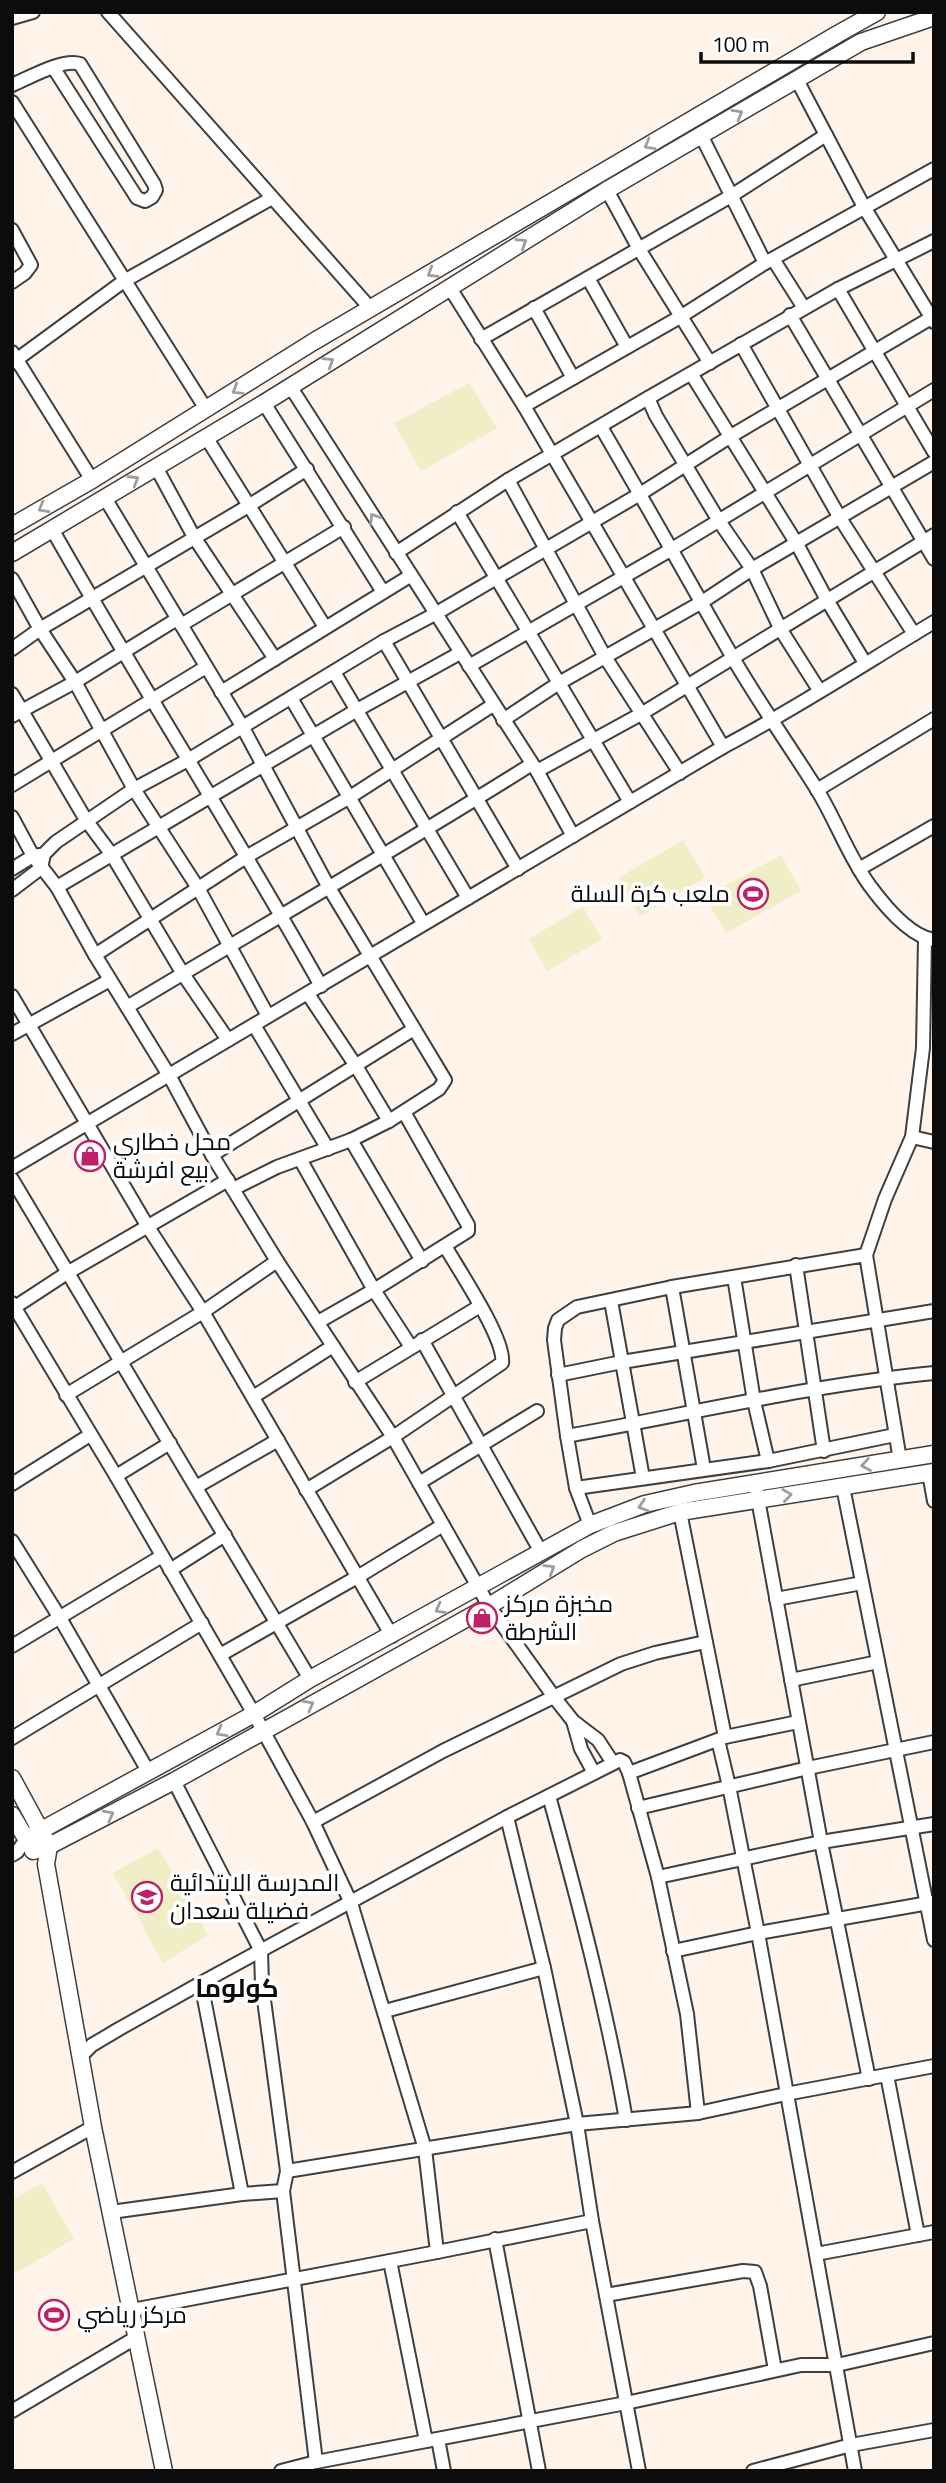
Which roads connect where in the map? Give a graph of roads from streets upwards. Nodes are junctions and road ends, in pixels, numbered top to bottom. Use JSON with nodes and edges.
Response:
{"nodes":[{"id":1,"x":33,"y":12,"type":"edge"},
{"id":2,"x":108,"y":12,"type":"edge"},
{"id":3,"x":877,"y":12,"type":"edge"},
{"id":4,"x":934,"y":17,"type":"edge"},
{"id":5,"x":12,"y":18,"type":"edge"},
{"id":6,"x":53,"y":67,"type":"junction"},
{"id":7,"x":797,"y":80,"type":"junction"},
{"id":8,"x":12,"y":85,"type":"edge"},
{"id":9,"x":12,"y":102,"type":"edge"},
{"id":10,"x":701,"y":135,"type":"junction"},
{"id":11,"x":826,"y":135,"type":"junction"},
{"id":12,"x":934,"y":169,"type":"edge"},
{"id":13,"x":607,"y":190,"type":"junction"},
{"id":14,"x":731,"y":196,"type":"junction"},
{"id":15,"x":272,"y":198,"type":"junction"},
{"id":16,"x":864,"y":207,"type":"junction"},
{"id":17,"x":12,"y":230,"type":"edge"},
{"id":18,"x":934,"y":241,"type":"edge"},
{"id":19,"x":639,"y":249,"type":"junction"},
{"id":20,"x":896,"y":259,"type":"junction"},
{"id":21,"x":769,"y":261,"type":"junction"},
{"id":22,"x":588,"y":278,"type":"junction"},
{"id":23,"x":124,"y":281,"type":"junction"},
{"id":24,"x":12,"y":282,"type":"edge"},
{"id":25,"x":450,"y":288,"type":"junction"},
{"id":26,"x":838,"y":289,"type":"junction"},
{"id":27,"x":534,"y":308,"type":"junction"},
{"id":28,"x":804,"y":308,"type":"junction"},
{"id":29,"x":371,"y":309,"type":"junction"},
{"id":30,"x":790,"y":315,"type":"junction"},
{"id":31,"x":680,"y":317,"type":"junction"},
{"id":32,"x":932,"y":320,"type":"edge"},
{"id":33,"x":481,"y":340,"type":"junction"},
{"id":34,"x":741,"y":344,"type":"junction"},
{"id":35,"x":627,"y":347,"type":"junction"},
{"id":36,"x":873,"y":351,"type":"junction"},
{"id":37,"x":14,"y":358,"type":"edge"},
{"id":38,"x":710,"y":363,"type":"junction"},
{"id":39,"x":692,"y":374,"type":"junction"},
{"id":40,"x":573,"y":378,"type":"junction"},
{"id":41,"x":826,"y":380,"type":"junction"},
{"id":42,"x":289,"y":386,"type":"junction"},
{"id":43,"x":934,"y":390,"type":"edge"},
{"id":44,"x":648,"y":398,"type":"junction"},
{"id":45,"x":264,"y":403,"type":"junction"},
{"id":46,"x":524,"y":406,"type":"junction"},
{"id":47,"x":907,"y":406,"type":"junction"},
{"id":48,"x":206,"y":409,"type":"junction"},
{"id":49,"x":778,"y":409,"type":"junction"},
{"id":50,"x":601,"y":427,"type":"junction"},
{"id":51,"x":859,"y":435,"type":"junction"},
{"id":52,"x":731,"y":436,"type":"junction"},
{"id":53,"x":206,"y":437,"type":"junction"},
{"id":54,"x":934,"y":452,"type":"edge"},
{"id":55,"x":553,"y":455,"type":"junction"},
{"id":56,"x":934,"y":462,"type":"edge"},
{"id":57,"x":684,"y":464,"type":"junction"},
{"id":58,"x":809,"y":464,"type":"junction"},
{"id":59,"x":156,"y":467,"type":"junction"},
{"id":60,"x":307,"y":469,"type":"junction"},
{"id":61,"x":92,"y":480,"type":"junction"},
{"id":62,"x":508,"y":480,"type":"junction"},
{"id":63,"x":891,"y":487,"type":"junction"},
{"id":64,"x":765,"y":491,"type":"junction"},
{"id":65,"x":640,"y":494,"type":"junction"},
{"id":66,"x":104,"y":498,"type":"junction"},
{"id":67,"x":250,"y":505,"type":"junction"},
{"id":68,"x":457,"y":512,"type":"junction"},
{"id":69,"x":840,"y":518,"type":"junction"},
{"id":70,"x":719,"y":521,"type":"junction"},
{"id":71,"x":592,"y":522,"type":"junction"},
{"id":72,"x":12,"y":526,"type":"edge"},
{"id":73,"x":344,"y":527,"type":"junction"},
{"id":74,"x":52,"y":529,"type":"junction"},
{"id":75,"x":194,"y":537,"type":"junction"},
{"id":76,"x":928,"y":538,"type":"edge"},
{"id":77,"x":797,"y":544,"type":"junction"},
{"id":78,"x":546,"y":548,"type":"junction"},
{"id":79,"x":672,"y":549,"type":"junction"},
{"id":80,"x":12,"y":553,"type":"edge"},
{"id":81,"x":397,"y":553,"type":"junction"},
{"id":82,"x":934,"y":559,"type":"edge"},
{"id":83,"x":285,"y":563,"type":"junction"},
{"id":84,"x":145,"y":566,"type":"junction"},
{"id":85,"x":751,"y":569,"type":"junction"},
{"id":86,"x":872,"y":570,"type":"junction"},
{"id":87,"x":410,"y":576,"type":"junction"},
{"id":88,"x":497,"y":576,"type":"junction"},
{"id":89,"x":624,"y":577,"type":"junction"},
{"id":90,"x":12,"y":579,"type":"edge"},
{"id":91,"x":383,"y":592,"type":"junction"},
{"id":92,"x":230,"y":594,"type":"junction"},
{"id":93,"x":92,"y":599,"type":"junction"},
{"id":94,"x":827,"y":600,"type":"junction"},
{"id":95,"x":702,"y":602,"type":"junction"},
{"id":96,"x":576,"y":605,"type":"junction"},
{"id":97,"x":435,"y":614,"type":"junction"},
{"id":98,"x":179,"y":622,"type":"junction"},
{"id":99,"x":934,"y":622,"type":"edge"},
{"id":100,"x":325,"y":627,"type":"junction"},
{"id":101,"x":40,"y":629,"type":"junction"},
{"id":102,"x":654,"y":629,"type":"junction"},
{"id":103,"x":781,"y":630,"type":"junction"},
{"id":104,"x":528,"y":632,"type":"junction"},
{"id":105,"x":914,"y":634,"type":"junction"},
{"id":106,"x":384,"y":641,"type":"junction"},
{"id":107,"x":12,"y":649,"type":"edge"},
{"id":108,"x":123,"y":653,"type":"junction"},
{"id":109,"x":460,"y":653,"type":"junction"},
{"id":110,"x":605,"y":657,"type":"junction"},
{"id":111,"x":733,"y":658,"type":"junction"},
{"id":112,"x":275,"y":659,"type":"junction"},
{"id":113,"x":865,"y":663,"type":"junction"},
{"id":114,"x":469,"y":666,"type":"junction"},
{"id":115,"x":206,"y":667,"type":"junction"},
{"id":116,"x":334,"y":672,"type":"junction"},
{"id":117,"x":75,"y":682,"type":"junction"},
{"id":118,"x":408,"y":682,"type":"junction"},
{"id":119,"x":559,"y":683,"type":"junction"},
{"id":120,"x":687,"y":685,"type":"junction"},
{"id":121,"x":819,"y":690,"type":"junction"},
{"id":122,"x":221,"y":692,"type":"junction"},
{"id":123,"x":12,"y":694,"type":"edge"},
{"id":124,"x":291,"y":698,"type":"junction"},
{"id":125,"x":152,"y":702,"type":"junction"},
{"id":126,"x":493,"y":705,"type":"junction"},
{"id":127,"x":357,"y":710,"type":"junction"},
{"id":128,"x":641,"y":713,"type":"junction"},
{"id":129,"x":18,"y":714,"type":"edge"},
{"id":130,"x":934,"y":719,"type":"edge"},
{"id":131,"x":503,"y":720,"type":"junction"},
{"id":132,"x":771,"y":722,"type":"junction"},
{"id":133,"x":242,"y":726,"type":"junction"},
{"id":134,"x":102,"y":732,"type":"junction"},
{"id":135,"x":314,"y":736,"type":"junction"},
{"id":136,"x":441,"y":738,"type":"junction"},
{"id":137,"x":593,"y":741,"type":"junction"},
{"id":138,"x":723,"y":747,"type":"junction"},
{"id":139,"x":53,"y":760,"type":"junction"},
{"id":140,"x":188,"y":760,"type":"junction"},
{"id":141,"x":263,"y":766,"type":"junction"},
{"id":142,"x":535,"y":768,"type":"junction"},
{"id":143,"x":392,"y":771,"type":"junction"},
{"id":144,"x":680,"y":773,"type":"junction"},
{"id":145,"x":12,"y":785,"type":"edge"},
{"id":146,"x":134,"y":789,"type":"junction"},
{"id":147,"x":817,"y":790,"type":"junction"},
{"id":148,"x":212,"y":797,"type":"junction"},
{"id":149,"x":350,"y":797,"type":"junction"},
{"id":150,"x":478,"y":798,"type":"junction"},
{"id":151,"x":630,"y":802,"type":"junction"},
{"id":152,"x":12,"y":817,"type":"edge"},
{"id":153,"x":86,"y":820,"type":"junction"},
{"id":154,"x":934,"y":826,"type":"edge"},
{"id":155,"x":160,"y":827,"type":"junction"},
{"id":156,"x":428,"y":828,"type":"junction"},
{"id":157,"x":296,"y":830,"type":"junction"},
{"id":158,"x":573,"y":836,"type":"junction"},
{"id":159,"x":383,"y":854,"type":"junction"},
{"id":160,"x":39,"y":855,"type":"junction"},
{"id":161,"x":112,"y":855,"type":"junction"},
{"id":162,"x":246,"y":856,"type":"junction"},
{"id":163,"x":41,"y":868,"type":"junction"},
{"id":164,"x":12,"y":869,"type":"edge"},
{"id":165,"x":518,"y":869,"type":"junction"},
{"id":166,"x":859,"y":870,"type":"junction"},
{"id":167,"x":328,"y":886,"type":"junction"},
{"id":168,"x":57,"y":887,"type":"junction"},
{"id":169,"x":198,"y":888,"type":"junction"},
{"id":170,"x":12,"y":890,"type":"edge"},
{"id":171,"x":468,"y":898,"type":"junction"},
{"id":172,"x":282,"y":917,"type":"junction"},
{"id":173,"x":150,"y":919,"type":"junction"},
{"id":174,"x":423,"y":923,"type":"junction"},
{"id":175,"x":929,"y":939,"type":"edge"},
{"id":176,"x":230,"y":944,"type":"junction"},
{"id":177,"x":95,"y":956,"type":"junction"},
{"id":178,"x":370,"y":957,"type":"junction"},
{"id":179,"x":183,"y":974,"type":"junction"},
{"id":180,"x":110,"y":980,"type":"junction"},
{"id":181,"x":321,"y":986,"type":"junction"},
{"id":182,"x":308,"y":994,"type":"junction"},
{"id":183,"x":12,"y":996,"type":"edge"},
{"id":184,"x":127,"y":1007,"type":"junction"},
{"id":185,"x":268,"y":1016,"type":"junction"},
{"id":186,"x":30,"y":1024,"type":"junction"},
{"id":187,"x":254,"y":1026,"type":"junction"},
{"id":188,"x":414,"y":1030,"type":"junction"},
{"id":189,"x":12,"y":1034,"type":"edge"},
{"id":190,"x":228,"y":1040,"type":"junction"},
{"id":191,"x":929,"y":1048,"type":"edge"},
{"id":192,"x":356,"y":1066,"type":"junction"},
{"id":193,"x":170,"y":1077,"type":"junction"},
{"id":194,"x":300,"y":1100,"type":"junction"},
{"id":195,"x":404,"y":1112,"type":"junction"},
{"id":196,"x":388,"y":1121,"type":"junction"},
{"id":197,"x":89,"y":1124,"type":"junction"},
{"id":198,"x":912,"y":1137,"type":"junction"},
{"id":199,"x":351,"y":1140,"type":"junction"},
{"id":200,"x":934,"y":1142,"type":"edge"},
{"id":201,"x":328,"y":1149,"type":"junction"},
{"id":202,"x":212,"y":1154,"type":"junction"},
{"id":203,"x":300,"y":1159,"type":"junction"},
{"id":204,"x":12,"y":1168,"type":"edge"},
{"id":205,"x":12,"y":1179,"type":"edge"},
{"id":206,"x":230,"y":1184,"type":"junction"},
{"id":207,"x":148,"y":1227,"type":"junction"},
{"id":208,"x":445,"y":1246,"type":"junction"},
{"id":209,"x":866,"y":1255,"type":"junction"},
{"id":210,"x":277,"y":1261,"type":"junction"},
{"id":211,"x":422,"y":1261,"type":"junction"},
{"id":212,"x":796,"y":1265,"type":"junction"},
{"id":213,"x":67,"y":1273,"type":"junction"},
{"id":214,"x":734,"y":1277,"type":"junction"},
{"id":215,"x":672,"y":1287,"type":"junction"},
{"id":216,"x":374,"y":1290,"type":"junction"},
{"id":217,"x":611,"y":1301,"type":"junction"},
{"id":218,"x":480,"y":1306,"type":"junction"},
{"id":219,"x":934,"y":1311,"type":"edge"},
{"id":220,"x":15,"y":1312,"type":"edge"},
{"id":221,"x":203,"y":1312,"type":"junction"},
{"id":222,"x":876,"y":1321,"type":"junction"},
{"id":223,"x":318,"y":1322,"type":"junction"},
{"id":224,"x":806,"y":1331,"type":"junction"},
{"id":225,"x":745,"y":1342,"type":"junction"},
{"id":226,"x":416,"y":1344,"type":"junction"},
{"id":227,"x":332,"y":1346,"type":"junction"},
{"id":228,"x":684,"y":1352,"type":"junction"},
{"id":229,"x":121,"y":1362,"type":"junction"},
{"id":230,"x":622,"y":1362,"type":"junction"},
{"id":231,"x":934,"y":1373,"type":"edge"},
{"id":232,"x":558,"y":1376,"type":"junction"},
{"id":233,"x":886,"y":1378,"type":"junction"},
{"id":234,"x":355,"y":1382,"type":"junction"},
{"id":235,"x":816,"y":1389,"type":"junction"},
{"id":236,"x":66,"y":1395,"type":"junction"},
{"id":237,"x":455,"y":1396,"type":"junction"},
{"id":238,"x":253,"y":1397,"type":"junction"},
{"id":239,"x":754,"y":1401,"type":"junction"},
{"id":240,"x":537,"y":1411,"type":"dead end"},
{"id":241,"x":695,"y":1413,"type":"junction"},
{"id":242,"x":634,"y":1424,"type":"junction"},
{"id":243,"x":90,"y":1435,"type":"junction"},
{"id":244,"x":895,"y":1435,"type":"junction"},
{"id":245,"x":567,"y":1436,"type":"junction"},
{"id":246,"x":393,"y":1437,"type":"junction"},
{"id":247,"x":278,"y":1440,"type":"junction"},
{"id":248,"x":170,"y":1443,"type":"junction"},
{"id":249,"x":482,"y":1445,"type":"junction"},
{"id":250,"x":824,"y":1451,"type":"junction"},
{"id":251,"x":934,"y":1454,"type":"edge"},
{"id":252,"x":900,"y":1460,"type":"junction"},
{"id":253,"x":768,"y":1461,"type":"junction"},
{"id":254,"x":704,"y":1469,"type":"junction"},
{"id":255,"x":931,"y":1472,"type":"edge"},
{"id":256,"x":116,"y":1476,"type":"junction"},
{"id":257,"x":643,"y":1478,"type":"junction"},
{"id":258,"x":419,"y":1483,"type":"junction"},
{"id":259,"x":12,"y":1484,"type":"edge"},
{"id":260,"x":196,"y":1487,"type":"junction"},
{"id":261,"x":843,"y":1487,"type":"junction"},
{"id":262,"x":576,"y":1488,"type":"junction"},
{"id":263,"x":306,"y":1489,"type":"junction"},
{"id":264,"x":757,"y":1491,"type":"junction"},
{"id":265,"x":934,"y":1501,"type":"edge"},
{"id":266,"x":680,"y":1512,"type":"junction"},
{"id":267,"x":443,"y":1525,"type":"junction"},
{"id":268,"x":590,"y":1525,"type":"junction"},
{"id":269,"x":225,"y":1535,"type":"junction"},
{"id":270,"x":12,"y":1541,"type":"edge"},
{"id":271,"x":541,"y":1552,"type":"junction"},
{"id":272,"x":162,"y":1556,"type":"junction"},
{"id":273,"x":170,"y":1570,"type":"junction"},
{"id":274,"x":359,"y":1576,"type":"junction"},
{"id":275,"x":862,"y":1583,"type":"junction"},
{"id":276,"x":479,"y":1587,"type":"junction"},
{"id":277,"x":776,"y":1599,"type":"junction"},
{"id":278,"x":489,"y":1606,"type":"junction"},
{"id":279,"x":60,"y":1618,"type":"junction"},
{"id":280,"x":202,"y":1623,"type":"junction"},
{"id":281,"x":277,"y":1623,"type":"junction"},
{"id":282,"x":392,"y":1636,"type":"junction"},
{"id":283,"x":705,"y":1642,"type":"junction"},
{"id":284,"x":12,"y":1646,"type":"edge"},
{"id":285,"x":220,"y":1655,"type":"junction"},
{"id":286,"x":878,"y":1662,"type":"junction"},
{"id":287,"x":310,"y":1679,"type":"junction"},
{"id":288,"x":791,"y":1680,"type":"junction"},
{"id":289,"x":100,"y":1687,"type":"junction"},
{"id":290,"x":554,"y":1697,"type":"junction"},
{"id":291,"x":254,"y":1714,"type":"junction"},
{"id":292,"x":573,"y":1721,"type":"junction"},
{"id":293,"x":799,"y":1723,"type":"junction"},
{"id":294,"x":263,"y":1731,"type":"junction"},
{"id":295,"x":12,"y":1738,"type":"edge"},
{"id":296,"x":721,"y":1738,"type":"junction"},
{"id":297,"x":934,"y":1742,"type":"edge"},
{"id":298,"x":896,"y":1749,"type":"junction"},
{"id":299,"x":613,"y":1763,"type":"junction"},
{"id":300,"x":808,"y":1768,"type":"junction"},
{"id":301,"x":148,"y":1771,"type":"junction"},
{"id":302,"x":594,"y":1773,"type":"junction"},
{"id":303,"x":629,"y":1773,"type":"junction"},
{"id":304,"x":12,"y":1778,"type":"edge"},
{"id":305,"x":174,"y":1781,"type":"junction"},
{"id":306,"x":729,"y":1786,"type":"junction"},
{"id":307,"x":548,"y":1796,"type":"junction"},
{"id":308,"x":638,"y":1808,"type":"junction"},
{"id":309,"x":12,"y":1815,"type":"edge"},
{"id":310,"x":507,"y":1817,"type":"junction"},
{"id":311,"x":313,"y":1822,"type":"junction"},
{"id":312,"x":934,"y":1824,"type":"edge"},
{"id":313,"x":912,"y":1828,"type":"junction"},
{"id":314,"x":821,"y":1842,"type":"junction"},
{"id":315,"x":26,"y":1845,"type":"edge"},
{"id":316,"x":49,"y":1846,"type":"junction"},
{"id":317,"x":743,"y":1857,"type":"junction"},
{"id":318,"x":46,"y":1864,"type":"junction"},
{"id":319,"x":658,"y":1877,"type":"junction"},
{"id":320,"x":351,"y":1903,"type":"junction"},
{"id":321,"x":930,"y":1903,"type":"edge"},
{"id":322,"x":838,"y":1920,"type":"junction"},
{"id":323,"x":758,"y":1933,"type":"junction"},
{"id":324,"x":934,"y":1940,"type":"edge"},
{"id":325,"x":261,"y":1951,"type":"junction"},
{"id":326,"x":673,"y":1951,"type":"junction"},
{"id":327,"x":544,"y":1968,"type":"junction"},
{"id":328,"x":201,"y":1983,"type":"junction"},
{"id":329,"x":385,"y":2011,"type":"junction"},
{"id":330,"x":80,"y":2057,"type":"junction"},
{"id":331,"x":934,"y":2066,"type":"edge"},
{"id":332,"x":887,"y":2075,"type":"junction"},
{"id":333,"x":869,"y":2079,"type":"junction"},
{"id":334,"x":786,"y":2094,"type":"junction"},
{"id":335,"x":698,"y":2113,"type":"junction"},
{"id":336,"x":626,"y":2120,"type":"junction"},
{"id":337,"x":577,"y":2124,"type":"junction"},
{"id":338,"x":93,"y":2127,"type":"junction"},
{"id":339,"x":425,"y":2149,"type":"junction"},
{"id":340,"x":287,"y":2171,"type":"junction"},
{"id":341,"x":12,"y":2172,"type":"edge"},
{"id":342,"x":283,"y":2191,"type":"junction"},
{"id":343,"x":242,"y":2194,"type":"junction"},
{"id":344,"x":111,"y":2211,"type":"junction"},
{"id":345,"x":592,"y":2221,"type":"junction"},
{"id":346,"x":934,"y":2232,"type":"edge"},
{"id":347,"x":918,"y":2235,"type":"junction"},
{"id":348,"x":495,"y":2239,"type":"junction"},
{"id":349,"x":437,"y":2252,"type":"junction"},
{"id":350,"x":816,"y":2254,"type":"junction"},
{"id":351,"x":390,"y":2261,"type":"junction"},
{"id":352,"x":294,"y":2279,"type":"junction"},
{"id":353,"x":606,"y":2295,"type":"junction"},
{"id":354,"x":132,"y":2309,"type":"junction"},
{"id":355,"x":137,"y":2337,"type":"junction"},
{"id":356,"x":934,"y":2343,"type":"edge"},
{"id":357,"x":837,"y":2365,"type":"junction"},
{"id":358,"x":775,"y":2370,"type":"junction"},
{"id":359,"x":626,"y":2403,"type":"junction"},
{"id":360,"x":12,"y":2411,"type":"edge"},
{"id":361,"x":530,"y":2421,"type":"junction"},
{"id":362,"x":934,"y":2430,"type":"edge"},
{"id":363,"x":432,"y":2440,"type":"junction"},
{"id":364,"x":851,"y":2445,"type":"junction"},
{"id":365,"x":312,"y":2465,"type":"edge"},
{"id":366,"x":164,"y":2471,"type":"edge"},
{"id":367,"x":281,"y":2471,"type":"edge"},
{"id":368,"x":444,"y":2471,"type":"edge"},
{"id":369,"x":539,"y":2471,"type":"edge"},
{"id":370,"x":639,"y":2471,"type":"edge"},
{"id":371,"x":753,"y":2471,"type":"edge"},
{"id":372,"x":855,"y":2471,"type":"edge"}],
"edges":[{"from":1,"to":5,"type":"street"},
{"from":2,"to":15,"type":"street"},
{"from":3,"to":29,"type":"street","one_way":true},
{"from":4,"to":7,"type":"street"},
{"from":6,"to":6,"type":"street"},
{"from":6,"to":8,"type":"street"},
{"from":10,"to":7,"type":"street","one_way":true},
{"from":7,"to":11,"type":"street"},
{"from":9,"to":23,"type":"street"},
{"from":10,"to":13,"type":"street"},
{"from":10,"to":14,"type":"street"},
{"from":11,"to":14,"type":"street"},
{"from":11,"to":16,"type":"street"},
{"from":12,"to":16,"type":"street"},
{"from":13,"to":19,"type":"street"},
{"from":25,"to":13,"type":"street","one_way":true},
{"from":14,"to":19,"type":"street"},
{"from":14,"to":21,"type":"street"},
{"from":15,"to":23,"type":"street"},
{"from":15,"to":29,"type":"street"},
{"from":16,"to":20,"type":"street"},
{"from":16,"to":21,"type":"street"},
{"from":17,"to":24,"type":"street"},
{"from":18,"to":20,"type":"street"},
{"from":19,"to":22,"type":"street"},
{"from":19,"to":31,"type":"street"},
{"from":20,"to":26,"type":"street"},
{"from":20,"to":32,"type":"street"},
{"from":21,"to":28,"type":"street"},
{"from":21,"to":31,"type":"street"},
{"from":22,"to":27,"type":"street"},
{"from":22,"to":35,"type":"street"},
{"from":23,"to":37,"type":"street"},
{"from":23,"to":48,"type":"street"},
{"from":25,"to":33,"type":"street"},
{"from":42,"to":25,"type":"street","one_way":true},
{"from":26,"to":28,"type":"street"},
{"from":26,"to":36,"type":"street"},
{"from":27,"to":33,"type":"street"},
{"from":27,"to":40,"type":"street"},
{"from":28,"to":30,"type":"street"},
{"from":29,"to":48,"type":"street","one_way":true},
{"from":30,"to":34,"type":"street"},
{"from":30,"to":41,"type":"street"},
{"from":31,"to":35,"type":"street"},
{"from":31,"to":38,"type":"street"},
{"from":32,"to":36,"type":"street"},
{"from":33,"to":46,"type":"street"},
{"from":34,"to":38,"type":"street"},
{"from":34,"to":49,"type":"street"},
{"from":35,"to":40,"type":"street"},
{"from":36,"to":41,"type":"street"},
{"from":36,"to":47,"type":"street"},
{"from":37,"to":61,"type":"street"},
{"from":38,"to":39,"type":"street"},
{"from":39,"to":44,"type":"street"},
{"from":39,"to":52,"type":"street"},
{"from":40,"to":46,"type":"street"},
{"from":41,"to":49,"type":"street"},
{"from":41,"to":51,"type":"street"},
{"from":42,"to":45,"type":"street"},
{"from":81,"to":42,"type":"street","one_way":true},
{"from":43,"to":47,"type":"street"},
{"from":44,"to":50,"type":"street"},
{"from":44,"to":57,"type":"street"},
{"from":45,"to":53,"type":"street"},
{"from":45,"to":60,"type":"street"},
{"from":46,"to":55,"type":"street"},
{"from":47,"to":51,"type":"street"},
{"from":47,"to":54,"type":"street"},
{"from":48,"to":61,"type":"street"},
{"from":49,"to":52,"type":"street"},
{"from":49,"to":58,"type":"street"},
{"from":50,"to":55,"type":"street"},
{"from":50,"to":65,"type":"street"},
{"from":51,"to":58,"type":"street"},
{"from":51,"to":63,"type":"street"},
{"from":52,"to":57,"type":"street"},
{"from":52,"to":64,"type":"street"},
{"from":53,"to":59,"type":"street"},
{"from":53,"to":67,"type":"street"},
{"from":55,"to":62,"type":"street"},
{"from":55,"to":71,"type":"street"},
{"from":56,"to":63,"type":"street"},
{"from":57,"to":65,"type":"street"},
{"from":57,"to":70,"type":"street"},
{"from":58,"to":64,"type":"street"},
{"from":58,"to":69,"type":"street"},
{"from":66,"to":59,"type":"street","one_way":true},
{"from":59,"to":75,"type":"street"},
{"from":60,"to":67,"type":"street"},
{"from":60,"to":73,"type":"street"},
{"from":61,"to":72,"type":"street","one_way":true},
{"from":62,"to":68,"type":"street"},
{"from":62,"to":78,"type":"street"},
{"from":63,"to":69,"type":"street"},
{"from":63,"to":76,"type":"street"},
{"from":64,"to":70,"type":"street"},
{"from":64,"to":77,"type":"street"},
{"from":65,"to":71,"type":"street"},
{"from":65,"to":79,"type":"street"},
{"from":66,"to":74,"type":"street"},
{"from":66,"to":84,"type":"street"},
{"from":67,"to":75,"type":"street"},
{"from":67,"to":83,"type":"street"},
{"from":68,"to":81,"type":"street"},
{"from":68,"to":88,"type":"street"},
{"from":69,"to":77,"type":"street"},
{"from":69,"to":86,"type":"street"},
{"from":70,"to":79,"type":"street"},
{"from":70,"to":85,"type":"street"},
{"from":71,"to":78,"type":"street"},
{"from":71,"to":89,"type":"street"},
{"from":73,"to":83,"type":"street"},
{"from":73,"to":91,"type":"street"},
{"from":74,"to":80,"type":"street"},
{"from":74,"to":93,"type":"street"},
{"from":75,"to":84,"type":"street"},
{"from":75,"to":92,"type":"street"},
{"from":76,"to":82,"type":"street"},
{"from":76,"to":86,"type":"street"},
{"from":77,"to":85,"type":"street"},
{"from":77,"to":94,"type":"street"},
{"from":78,"to":88,"type":"street"},
{"from":78,"to":96,"type":"street"},
{"from":79,"to":89,"type":"street"},
{"from":79,"to":95,"type":"street"},
{"from":81,"to":87,"type":"street"},
{"from":83,"to":92,"type":"street"},
{"from":83,"to":100,"type":"street"},
{"from":84,"to":93,"type":"street"},
{"from":84,"to":98,"type":"street"},
{"from":85,"to":95,"type":"street"},
{"from":85,"to":103,"type":"street"},
{"from":86,"to":94,"type":"street"},
{"from":86,"to":105,"type":"street"},
{"from":87,"to":91,"type":"street"},
{"from":87,"to":97,"type":"street"},
{"from":88,"to":97,"type":"street"},
{"from":88,"to":104,"type":"street"},
{"from":89,"to":96,"type":"street"},
{"from":89,"to":102,"type":"street"},
{"from":90,"to":101,"type":"street"},
{"from":91,"to":100,"type":"street"},
{"from":92,"to":98,"type":"street"},
{"from":92,"to":112,"type":"street"},
{"from":93,"to":101,"type":"street"},
{"from":93,"to":108,"type":"street"},
{"from":94,"to":103,"type":"street"},
{"from":94,"to":113,"type":"street"},
{"from":95,"to":102,"type":"street"},
{"from":95,"to":111,"type":"street"},
{"from":96,"to":104,"type":"street"},
{"from":96,"to":110,"type":"street"},
{"from":97,"to":106,"type":"street"},
{"from":97,"to":109,"type":"street"},
{"from":98,"to":108,"type":"street"},
{"from":98,"to":115,"type":"street"},
{"from":99,"to":105,"type":"street"},
{"from":100,"to":112,"type":"street"},
{"from":101,"to":107,"type":"street"},
{"from":101,"to":117,"type":"street"},
{"from":102,"to":110,"type":"street"},
{"from":102,"to":120,"type":"street"},
{"from":103,"to":111,"type":"street"},
{"from":103,"to":121,"type":"street"},
{"from":104,"to":114,"type":"street"},
{"from":104,"to":119,"type":"street"},
{"from":105,"to":113,"type":"street"},
{"from":106,"to":116,"type":"street"},
{"from":106,"to":118,"type":"street"},
{"from":108,"to":117,"type":"street"},
{"from":108,"to":125,"type":"street"},
{"from":109,"to":114,"type":"street"},
{"from":109,"to":118,"type":"street"},
{"from":110,"to":119,"type":"street"},
{"from":110,"to":128,"type":"street"},
{"from":111,"to":120,"type":"street"},
{"from":111,"to":132,"type":"street"},
{"from":112,"to":122,"type":"street"},
{"from":113,"to":121,"type":"street"},
{"from":114,"to":126,"type":"street"},
{"from":115,"to":122,"type":"street"},
{"from":115,"to":125,"type":"street"},
{"from":116,"to":124,"type":"street"},
{"from":116,"to":127,"type":"street"},
{"from":117,"to":129,"type":"street"},
{"from":117,"to":134,"type":"street"},
{"from":118,"to":127,"type":"street"},
{"from":118,"to":136,"type":"street"},
{"from":119,"to":131,"type":"street"},
{"from":119,"to":137,"type":"street"},
{"from":120,"to":128,"type":"street"},
{"from":120,"to":138,"type":"street"},
{"from":121,"to":132,"type":"street"},
{"from":122,"to":133,"type":"street"},
{"from":123,"to":129,"type":"street"},
{"from":124,"to":133,"type":"street"},
{"from":124,"to":135,"type":"street"},
{"from":125,"to":134,"type":"street"},
{"from":125,"to":140,"type":"street"},
{"from":126,"to":131,"type":"street"},
{"from":126,"to":136,"type":"street"},
{"from":127,"to":135,"type":"street"},
{"from":127,"to":143,"type":"street"},
{"from":128,"to":137,"type":"street"},
{"from":128,"to":144,"type":"street"},
{"from":129,"to":139,"type":"street"},
{"from":130,"to":147,"type":"street"},
{"from":131,"to":142,"type":"street"},
{"from":132,"to":138,"type":"street"},
{"from":132,"to":147,"type":"street"},
{"from":133,"to":140,"type":"street"},
{"from":133,"to":141,"type":"street"},
{"from":134,"to":139,"type":"street"},
{"from":134,"to":146,"type":"street"},
{"from":135,"to":141,"type":"street"},
{"from":135,"to":149,"type":"street"},
{"from":136,"to":143,"type":"street"},
{"from":136,"to":150,"type":"street"},
{"from":137,"to":142,"type":"street"},
{"from":137,"to":151,"type":"street"},
{"from":138,"to":144,"type":"street"},
{"from":139,"to":145,"type":"street"},
{"from":139,"to":153,"type":"street"},
{"from":140,"to":146,"type":"street"},
{"from":140,"to":148,"type":"street"},
{"from":141,"to":148,"type":"street"},
{"from":141,"to":157,"type":"street"},
{"from":142,"to":150,"type":"street"},
{"from":142,"to":158,"type":"street"},
{"from":143,"to":149,"type":"street"},
{"from":143,"to":156,"type":"street"},
{"from":144,"to":151,"type":"street"},
{"from":146,"to":153,"type":"street"},
{"from":146,"to":155,"type":"street"},
{"from":147,"to":166,"type":"street"},
{"from":148,"to":155,"type":"street"},
{"from":148,"to":162,"type":"street"},
{"from":149,"to":157,"type":"street"},
{"from":149,"to":159,"type":"street"},
{"from":150,"to":156,"type":"street"},
{"from":150,"to":165,"type":"street"},
{"from":151,"to":158,"type":"street"},
{"from":152,"to":160,"type":"street"},
{"from":153,"to":160,"type":"street"},
{"from":153,"to":161,"type":"street"},
{"from":154,"to":166,"type":"street"},
{"from":155,"to":161,"type":"street"},
{"from":155,"to":169,"type":"street"},
{"from":156,"to":159,"type":"street"},
{"from":156,"to":171,"type":"street"},
{"from":157,"to":162,"type":"street"},
{"from":157,"to":167,"type":"street"},
{"from":158,"to":165,"type":"street"},
{"from":159,"to":167,"type":"street"},
{"from":159,"to":174,"type":"street"},
{"from":160,"to":163,"type":"street"},
{"from":160,"to":164,"type":"street"},
{"from":161,"to":168,"type":"street"},
{"from":161,"to":173,"type":"street"},
{"from":162,"to":169,"type":"street"},
{"from":162,"to":172,"type":"street"},
{"from":163,"to":168,"type":"street"},
{"from":163,"to":170,"type":"street"},
{"from":165,"to":171,"type":"street"},
{"from":166,"to":175,"type":"street"},
{"from":167,"to":172,"type":"street"},
{"from":167,"to":178,"type":"street"},
{"from":168,"to":177,"type":"street"},
{"from":169,"to":173,"type":"street"},
{"from":169,"to":176,"type":"street"},
{"from":171,"to":174,"type":"street"},
{"from":172,"to":176,"type":"street"},
{"from":172,"to":181,"type":"street"},
{"from":173,"to":177,"type":"street"},
{"from":173,"to":179,"type":"street"},
{"from":174,"to":178,"type":"street"},
{"from":175,"to":191,"type":"street"},
{"from":176,"to":179,"type":"street"},
{"from":176,"to":185,"type":"street"},
{"from":177,"to":180,"type":"street"},
{"from":178,"to":181,"type":"street"},
{"from":178,"to":188,"type":"street"},
{"from":179,"to":184,"type":"street"},
{"from":179,"to":190,"type":"street"},
{"from":180,"to":184,"type":"street"},
{"from":180,"to":186,"type":"street"},
{"from":181,"to":182,"type":"street"},
{"from":182,"to":185,"type":"street"},
{"from":182,"to":192,"type":"street"},
{"from":183,"to":186,"type":"street"},
{"from":184,"to":193,"type":"street"},
{"from":185,"to":187,"type":"street"},
{"from":186,"to":189,"type":"street"},
{"from":186,"to":197,"type":"street"},
{"from":187,"to":190,"type":"street"},
{"from":187,"to":194,"type":"street"},
{"from":188,"to":192,"type":"street"},
{"from":188,"to":195,"type":"street"},
{"from":190,"to":193,"type":"street"},
{"from":191,"to":198,"type":"street"},
{"from":192,"to":194,"type":"street"},
{"from":192,"to":196,"type":"street"},
{"from":193,"to":197,"type":"street"},
{"from":193,"to":202,"type":"street"},
{"from":194,"to":201,"type":"street"},
{"from":194,"to":202,"type":"street"},
{"from":195,"to":196,"type":"street"},
{"from":195,"to":208,"type":"street"},
{"from":196,"to":199,"type":"street"},
{"from":197,"to":204,"type":"street"},
{"from":197,"to":207,"type":"street"},
{"from":198,"to":200,"type":"street"},
{"from":198,"to":209,"type":"street"},
{"from":199,"to":201,"type":"street"},
{"from":199,"to":211,"type":"street"},
{"from":201,"to":203,"type":"street"},
{"from":202,"to":206,"type":"street"},
{"from":203,"to":206,"type":"street"},
{"from":203,"to":216,"type":"street"},
{"from":205,"to":213,"type":"street"},
{"from":206,"to":207,"type":"street"},
{"from":206,"to":210,"type":"street"},
{"from":207,"to":213,"type":"street"},
{"from":207,"to":221,"type":"street"},
{"from":208,"to":211,"type":"street"},
{"from":208,"to":218,"type":"street"},
{"from":209,"to":212,"type":"street"},
{"from":209,"to":222,"type":"street"},
{"from":210,"to":221,"type":"street"},
{"from":210,"to":223,"type":"street"},
{"from":211,"to":216,"type":"street"},
{"from":212,"to":214,"type":"street"},
{"from":212,"to":224,"type":"street"},
{"from":213,"to":220,"type":"street"},
{"from":213,"to":229,"type":"street"},
{"from":214,"to":215,"type":"street"},
{"from":214,"to":225,"type":"street"},
{"from":215,"to":217,"type":"street"},
{"from":215,"to":228,"type":"street"},
{"from":216,"to":223,"type":"street"},
{"from":216,"to":226,"type":"street"},
{"from":217,"to":230,"type":"street"},
{"from":217,"to":232,"type":"street"},
{"from":218,"to":226,"type":"street"},
{"from":218,"to":237,"type":"street"},
{"from":219,"to":222,"type":"street"},
{"from":220,"to":236,"type":"street"},
{"from":221,"to":229,"type":"street"},
{"from":221,"to":238,"type":"street"},
{"from":222,"to":224,"type":"street"},
{"from":222,"to":233,"type":"street"},
{"from":223,"to":227,"type":"street"},
{"from":224,"to":225,"type":"street"},
{"from":224,"to":235,"type":"street"},
{"from":225,"to":228,"type":"street"},
{"from":225,"to":239,"type":"street"},
{"from":226,"to":234,"type":"street"},
{"from":226,"to":237,"type":"street"},
{"from":227,"to":234,"type":"street"},
{"from":227,"to":238,"type":"street"},
{"from":228,"to":230,"type":"street"},
{"from":228,"to":241,"type":"street"},
{"from":229,"to":236,"type":"street"},
{"from":229,"to":248,"type":"street"},
{"from":230,"to":232,"type":"street"},
{"from":230,"to":242,"type":"street"},
{"from":231,"to":233,"type":"street"},
{"from":232,"to":245,"type":"street"},
{"from":233,"to":235,"type":"street"},
{"from":233,"to":244,"type":"street"},
{"from":234,"to":246,"type":"street"},
{"from":235,"to":239,"type":"street"},
{"from":235,"to":250,"type":"street"},
{"from":236,"to":243,"type":"street"},
{"from":237,"to":246,"type":"street"},
{"from":237,"to":249,"type":"street"},
{"from":238,"to":247,"type":"street"},
{"from":239,"to":241,"type":"street"},
{"from":239,"to":253,"type":"street"},
{"from":240,"to":249,"type":"street"},
{"from":241,"to":242,"type":"street"},
{"from":241,"to":254,"type":"street"},
{"from":242,"to":245,"type":"street"},
{"from":242,"to":257,"type":"street"},
{"from":243,"to":256,"type":"street"},
{"from":243,"to":259,"type":"street"},
{"from":244,"to":250,"type":"street"},
{"from":244,"to":252,"type":"street"},
{"from":245,"to":262,"type":"street"},
{"from":246,"to":258,"type":"street"},
{"from":246,"to":263,"type":"street"},
{"from":247,"to":260,"type":"street"},
{"from":247,"to":263,"type":"street"},
{"from":248,"to":256,"type":"street"},
{"from":248,"to":260,"type":"street"},
{"from":249,"to":258,"type":"street"},
{"from":249,"to":271,"type":"street"},
{"from":250,"to":253,"type":"street"},
{"from":251,"to":252,"type":"street"},
{"from":252,"to":264,"type":"street","one_way":true},
{"from":253,"to":254,"type":"street"},
{"from":254,"to":257,"type":"street"},
{"from":255,"to":261,"type":"street"},
{"from":255,"to":265,"type":"street"},
{"from":256,"to":272,"type":"street"},
{"from":257,"to":262,"type":"street"},
{"from":258,"to":267,"type":"street"},
{"from":260,"to":269,"type":"street"},
{"from":264,"to":261,"type":"street","one_way":true},
{"from":261,"to":275,"type":"street"},
{"from":262,"to":268,"type":"street"},
{"from":263,"to":274,"type":"street"},
{"from":264,"to":266,"type":"street"},
{"from":264,"to":268,"type":"street","one_way":true},
{"from":264,"to":277,"type":"street"},
{"from":278,"to":266,"type":"street","one_way":true},
{"from":266,"to":283,"type":"street"},
{"from":267,"to":274,"type":"street"},
{"from":267,"to":276,"type":"street"},
{"from":268,"to":271,"type":"street"},
{"from":269,"to":273,"type":"street"},
{"from":269,"to":281,"type":"street"},
{"from":270,"to":279,"type":"street"},
{"from":271,"to":276,"type":"street"},
{"from":272,"to":273,"type":"street"},
{"from":272,"to":279,"type":"street"},
{"from":273,"to":280,"type":"street"},
{"from":274,"to":281,"type":"street"},
{"from":274,"to":282,"type":"street"},
{"from":275,"to":277,"type":"street"},
{"from":275,"to":286,"type":"street"},
{"from":276,"to":278,"type":"street"},
{"from":276,"to":282,"type":"street","one_way":true},
{"from":277,"to":288,"type":"street"},
{"from":278,"to":290,"type":"street"},
{"from":294,"to":278,"type":"street","one_way":true},
{"from":279,"to":284,"type":"street"},
{"from":279,"to":289,"type":"street"},
{"from":280,"to":285,"type":"street"},
{"from":280,"to":289,"type":"street"},
{"from":281,"to":285,"type":"street"},
{"from":281,"to":287,"type":"street"},
{"from":282,"to":287,"type":"street"},
{"from":283,"to":290,"type":"street"},
{"from":283,"to":296,"type":"street"},
{"from":285,"to":291,"type":"street"},
{"from":286,"to":288,"type":"street"},
{"from":286,"to":298,"type":"street"},
{"from":287,"to":291,"type":"street"},
{"from":288,"to":293,"type":"street"},
{"from":289,"to":295,"type":"street"},
{"from":289,"to":301,"type":"street"},
{"from":290,"to":292,"type":"street"},
{"from":290,"to":311,"type":"street"},
{"from":291,"to":294,"type":"street"},
{"from":291,"to":301,"type":"street","one_way":true},
{"from":292,"to":299,"type":"street"},
{"from":292,"to":302,"type":"street"},
{"from":293,"to":296,"type":"street"},
{"from":293,"to":300,"type":"street"},
{"from":294,"to":305,"type":"street"},
{"from":294,"to":311,"type":"street"},
{"from":296,"to":303,"type":"street"},
{"from":296,"to":306,"type":"street"},
{"from":297,"to":298,"type":"street"},
{"from":298,"to":300,"type":"street"},
{"from":298,"to":313,"type":"street"},
{"from":299,"to":302,"type":"street"},
{"from":299,"to":303,"type":"street"},
{"from":300,"to":306,"type":"street"},
{"from":300,"to":314,"type":"street"},
{"from":301,"to":315,"type":"street"},
{"from":302,"to":307,"type":"street"},
{"from":303,"to":308,"type":"street"},
{"from":304,"to":315,"type":"street"},
{"from":316,"to":305,"type":"street","one_way":true},
{"from":305,"to":325,"type":"street"},
{"from":306,"to":308,"type":"street"},
{"from":306,"to":317,"type":"street"},
{"from":307,"to":310,"type":"street"},
{"from":307,"to":336,"type":"street"},
{"from":308,"to":319,"type":"street"},
{"from":309,"to":315,"type":"street"},
{"from":310,"to":320,"type":"street"},
{"from":310,"to":327,"type":"street"},
{"from":311,"to":320,"type":"street"},
{"from":312,"to":313,"type":"street"},
{"from":313,"to":314,"type":"street"},
{"from":313,"to":321,"type":"street"},
{"from":314,"to":317,"type":"street"},
{"from":314,"to":322,"type":"street"},
{"from":315,"to":316,"type":"street"},
{"from":315,"to":318,"type":"street"},
{"from":316,"to":318,"type":"street"},
{"from":317,"to":319,"type":"street"},
{"from":317,"to":323,"type":"street"},
{"from":318,"to":330,"type":"street"},
{"from":319,"to":326,"type":"street"},
{"from":320,"to":325,"type":"street"},
{"from":320,"to":329,"type":"street"},
{"from":321,"to":322,"type":"street"},
{"from":321,"to":324,"type":"street"},
{"from":322,"to":323,"type":"street"},
{"from":322,"to":333,"type":"street"},
{"from":323,"to":326,"type":"street"},
{"from":323,"to":334,"type":"street"},
{"from":325,"to":328,"type":"street"},
{"from":325,"to":340,"type":"street"},
{"from":326,"to":335,"type":"street"},
{"from":327,"to":329,"type":"street"},
{"from":327,"to":337,"type":"street"},
{"from":328,"to":330,"type":"street"},
{"from":328,"to":343,"type":"street"},
{"from":329,"to":339,"type":"street"},
{"from":330,"to":338,"type":"street"},
{"from":331,"to":332,"type":"street"},
{"from":332,"to":333,"type":"street"},
{"from":332,"to":347,"type":"street"},
{"from":333,"to":334,"type":"street"},
{"from":334,"to":335,"type":"street"},
{"from":334,"to":350,"type":"street"},
{"from":335,"to":336,"type":"street"},
{"from":336,"to":337,"type":"street"},
{"from":337,"to":339,"type":"street"},
{"from":337,"to":345,"type":"street"},
{"from":338,"to":341,"type":"street"},
{"from":338,"to":344,"type":"street"},
{"from":339,"to":340,"type":"street"},
{"from":339,"to":349,"type":"street"},
{"from":340,"to":342,"type":"street"},
{"from":342,"to":343,"type":"street"},
{"from":342,"to":352,"type":"street"},
{"from":343,"to":344,"type":"street"},
{"from":344,"to":354,"type":"street"},
{"from":345,"to":348,"type":"street"},
{"from":345,"to":353,"type":"street"},
{"from":346,"to":347,"type":"street"},
{"from":347,"to":350,"type":"street"},
{"from":348,"to":349,"type":"street"},
{"from":348,"to":361,"type":"street"},
{"from":349,"to":351,"type":"street"},
{"from":350,"to":357,"type":"street"},
{"from":351,"to":352,"type":"street"},
{"from":351,"to":363,"type":"street"},
{"from":352,"to":354,"type":"street"},
{"from":352,"to":365,"type":"street"},
{"from":353,"to":358,"type":"street"},
{"from":353,"to":359,"type":"street"},
{"from":354,"to":355,"type":"street"},
{"from":355,"to":360,"type":"street"},
{"from":355,"to":366,"type":"street"},
{"from":356,"to":357,"type":"street"},
{"from":357,"to":358,"type":"street"},
{"from":357,"to":364,"type":"street"},
{"from":358,"to":359,"type":"street"},
{"from":359,"to":361,"type":"street"},
{"from":359,"to":370,"type":"street"},
{"from":361,"to":363,"type":"street"},
{"from":361,"to":369,"type":"street"},
{"from":362,"to":364,"type":"street"},
{"from":363,"to":365,"type":"street"},
{"from":363,"to":368,"type":"street"},
{"from":364,"to":371,"type":"street"},
{"from":364,"to":372,"type":"street"},
{"from":365,"to":367,"type":"street"}]}
